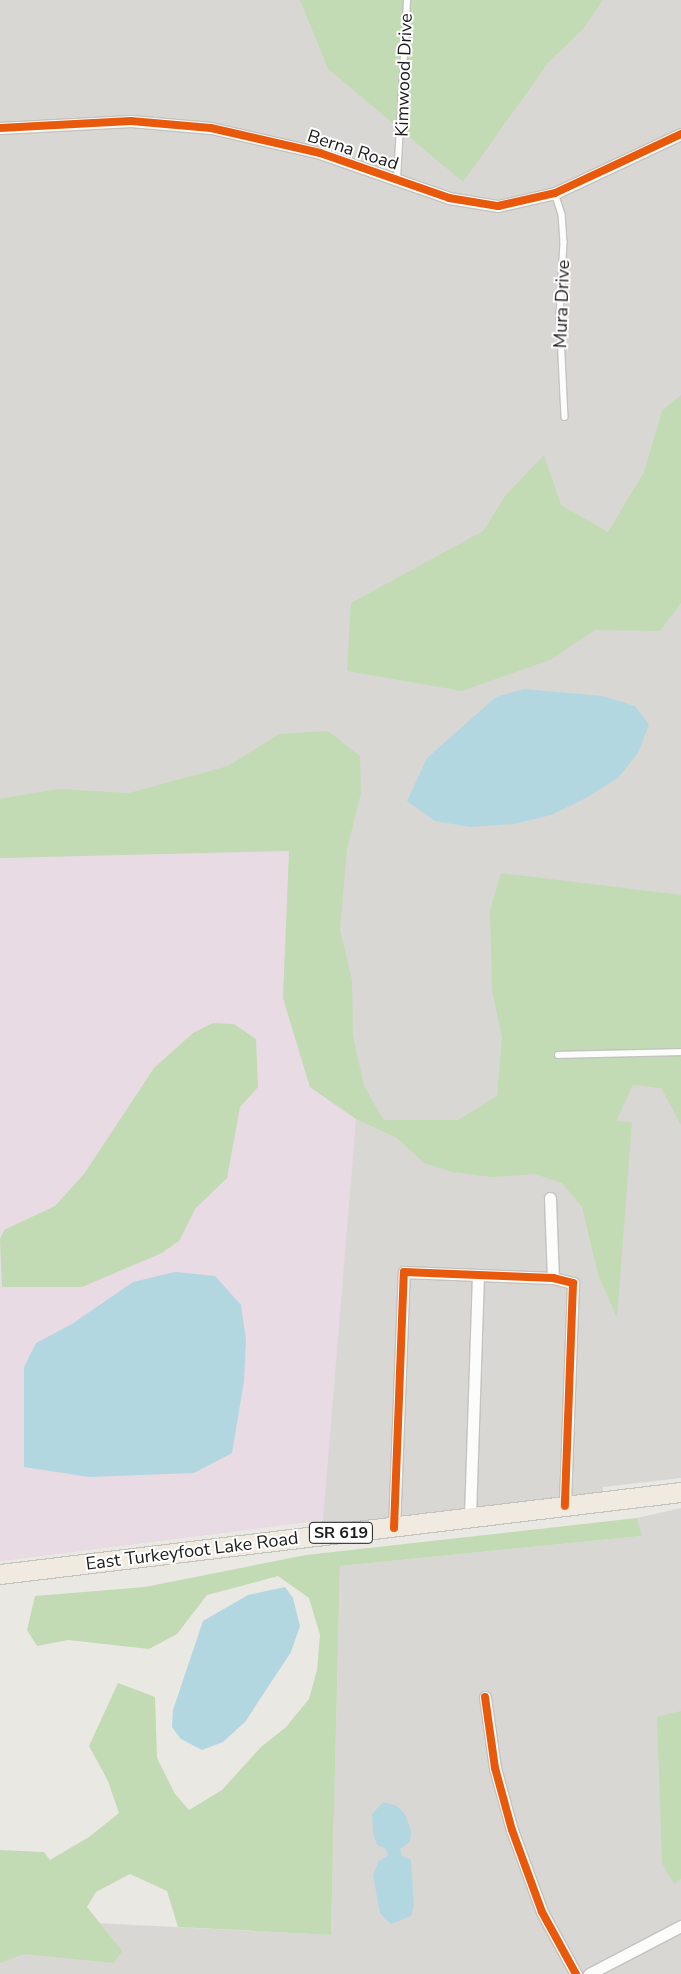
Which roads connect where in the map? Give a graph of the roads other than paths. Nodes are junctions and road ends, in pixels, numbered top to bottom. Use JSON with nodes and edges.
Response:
{"nodes":[{"id":1,"x":407,"y":0,"type":"edge"},
{"id":2,"x":0,"y":128,"type":"edge"},
{"id":3,"x":681,"y":134,"type":"edge"},
{"id":4,"x":397,"y":180,"type":"junction"},
{"id":5,"x":556,"y":193,"type":"junction"},
{"id":6,"x":565,"y":417,"type":"dead end"},
{"id":7,"x":681,"y":1052,"type":"edge"},
{"id":8,"x":558,"y":1055,"type":"dead end"},
{"id":9,"x":550,"y":1198,"type":"dead end"},
{"id":10,"x":478,"y":1276,"type":"junction"},
{"id":11,"x":554,"y":1278,"type":"junction"},
{"id":12,"x":681,"y":1492,"type":"edge"},
{"id":13,"x":565,"y":1506,"type":"junction"},
{"id":14,"x":470,"y":1516,"type":"junction"},
{"id":15,"x":394,"y":1528,"type":"junction"},
{"id":16,"x":0,"y":1574,"type":"edge"},
{"id":17,"x":486,"y":1697,"type":"dead end"},
{"id":18,"x":681,"y":1926,"type":"edge"},
{"id":19,"x":576,"y":1974,"type":"edge"},
{"id":20,"x":589,"y":1974,"type":"edge"}],
"edges":[{"from":1,"to":4,"type":"lane","name":"Kimwood Drive"},
{"from":2,"to":4,"type":"street","name":"Berna Road"},
{"from":3,"to":5,"type":"street","name":"Berna Road"},
{"from":4,"to":5,"type":"street","name":"Berna Road"},
{"from":5,"to":6,"type":"lane","name":"Mura Drive"},
{"from":7,"to":8,"type":"lane"},
{"from":9,"to":11,"type":"street"},
{"from":10,"to":11,"type":"street"},
{"from":10,"to":14,"type":"street"},
{"from":10,"to":15,"type":"street"},
{"from":11,"to":13,"type":"street"},
{"from":12,"to":13,"type":"main road","name":"East Turkeyfoot Lake Road","number":"SR 619"},
{"from":13,"to":14,"type":"main road","name":"East Turkeyfoot Lake Road","number":"SR 619"},
{"from":14,"to":15,"type":"main road","name":"East Turkeyfoot Lake Road","number":"SR 619"},
{"from":15,"to":16,"type":"main road","name":"East Turkeyfoot Lake Road","number":"SR 619"},
{"from":17,"to":19,"type":"street"},
{"from":18,"to":20,"type":"street"}]}
